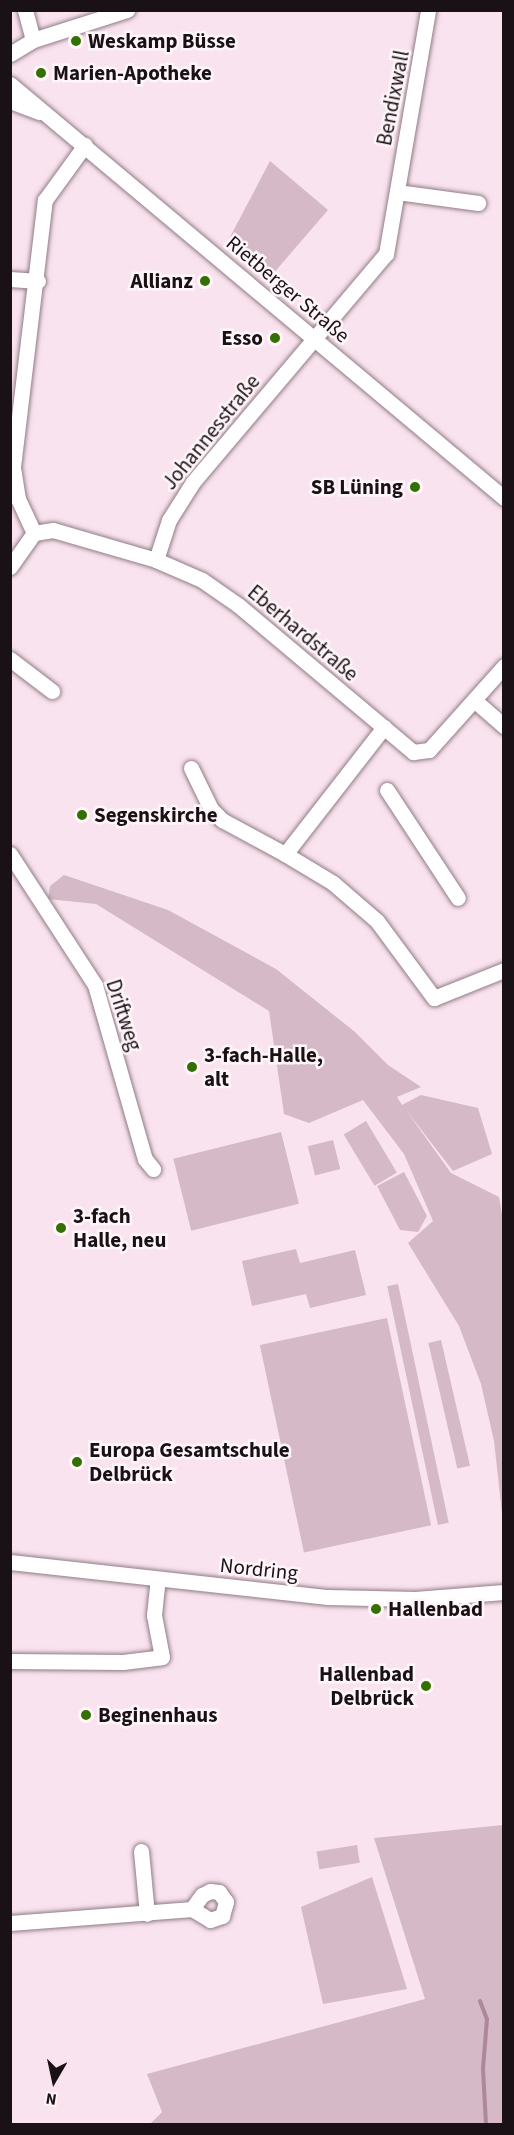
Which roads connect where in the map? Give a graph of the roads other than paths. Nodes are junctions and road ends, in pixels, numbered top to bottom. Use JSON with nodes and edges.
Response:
{"nodes":[{"id":1,"x":25,"y":10,"type":"edge"},
{"id":2,"x":127,"y":10,"type":"edge"},
{"id":3,"x":428,"y":10,"type":"edge"},
{"id":4,"x":33,"y":40,"type":"junction"},
{"id":5,"x":10,"y":54,"type":"edge"},
{"id":6,"x":10,"y":84,"type":"edge"},
{"id":7,"x":10,"y":101,"type":"edge"},
{"id":8,"x":45,"y":114,"type":"junction"},
{"id":9,"x":85,"y":145,"type":"junction"},
{"id":10,"x":397,"y":192,"type":"junction"},
{"id":11,"x":478,"y":203,"type":"dead end"},
{"id":12,"x":10,"y":279,"type":"edge"},
{"id":13,"x":38,"y":280,"type":"junction"},
{"id":14,"x":314,"y":339,"type":"junction"},
{"id":15,"x":504,"y":498,"type":"edge"},
{"id":16,"x":34,"y":533,"type":"junction"},
{"id":17,"x":156,"y":560,"type":"junction"},
{"id":18,"x":10,"y":567,"type":"edge"},
{"id":19,"x":10,"y":659,"type":"edge"},
{"id":20,"x":504,"y":666,"type":"edge"},
{"id":21,"x":52,"y":691,"type":"dead end"},
{"id":22,"x":474,"y":700,"type":"junction"},
{"id":23,"x":504,"y":726,"type":"edge"},
{"id":24,"x":384,"y":727,"type":"junction"},
{"id":25,"x":191,"y":768,"type":"dead end"},
{"id":26,"x":387,"y":790,"type":"dead end"},
{"id":27,"x":285,"y":854,"type":"junction"},
{"id":28,"x":11,"y":856,"type":"edge"},
{"id":29,"x":458,"y":898,"type":"dead end"},
{"id":30,"x":504,"y":970,"type":"edge"},
{"id":31,"x":153,"y":1170,"type":"dead end"},
{"id":32,"x":10,"y":1562,"type":"edge"},
{"id":33,"x":158,"y":1579,"type":"junction"},
{"id":34,"x":504,"y":1592,"type":"edge"},
{"id":35,"x":10,"y":1661,"type":"edge"},
{"id":36,"x":141,"y":1851,"type":"dead end"},
{"id":37,"x":192,"y":1909,"type":"dead end"},
{"id":38,"x":147,"y":1914,"type":"junction"},
{"id":39,"x":10,"y":1923,"type":"edge"}],
"edges":[{"from":1,"to":4,"type":"street"},
{"from":2,"to":4,"type":"street"},
{"from":3,"to":10,"type":"street","name":"Bendixwall"},
{"from":4,"to":5,"type":"street"},
{"from":6,"to":8,"type":"street","name":"Rietberger Straße"},
{"from":7,"to":8,"type":"street","name":"Rietberger Straße"},
{"from":8,"to":9,"type":"street","name":"Rietberger Straße"},
{"from":9,"to":13,"type":"street"},
{"from":9,"to":14,"type":"street","name":"Rietberger Straße"},
{"from":10,"to":11,"type":"street"},
{"from":10,"to":14,"type":"street","name":"Bendixwall"},
{"from":12,"to":13,"type":"street"},
{"from":13,"to":16,"type":"street"},
{"from":14,"to":15,"type":"street","name":"Rietberger Straße"},
{"from":14,"to":17,"type":"street","name":"Johannesstraße"},
{"from":16,"to":17,"type":"street","name":"Eberhardstraße"},
{"from":16,"to":18,"type":"street"},
{"from":17,"to":24,"type":"street","name":"Eberhardstraße"},
{"from":19,"to":21,"type":"street"},
{"from":20,"to":22,"type":"street","name":"Eberhardstraße"},
{"from":22,"to":23,"type":"street"},
{"from":22,"to":24,"type":"street","name":"Eberhardstraße"},
{"from":24,"to":27,"type":"street"},
{"from":25,"to":27,"type":"street"},
{"from":26,"to":29,"type":"street"},
{"from":27,"to":30,"type":"street"},
{"from":28,"to":31,"type":"street","name":"Driftweg"},
{"from":32,"to":33,"type":"street","name":"Nordring"},
{"from":33,"to":34,"type":"street","name":"Nordring"},
{"from":33,"to":35,"type":"street"},
{"from":36,"to":38,"type":"street"},
{"from":37,"to":38,"type":"street"},
{"from":38,"to":39,"type":"street"}]}
